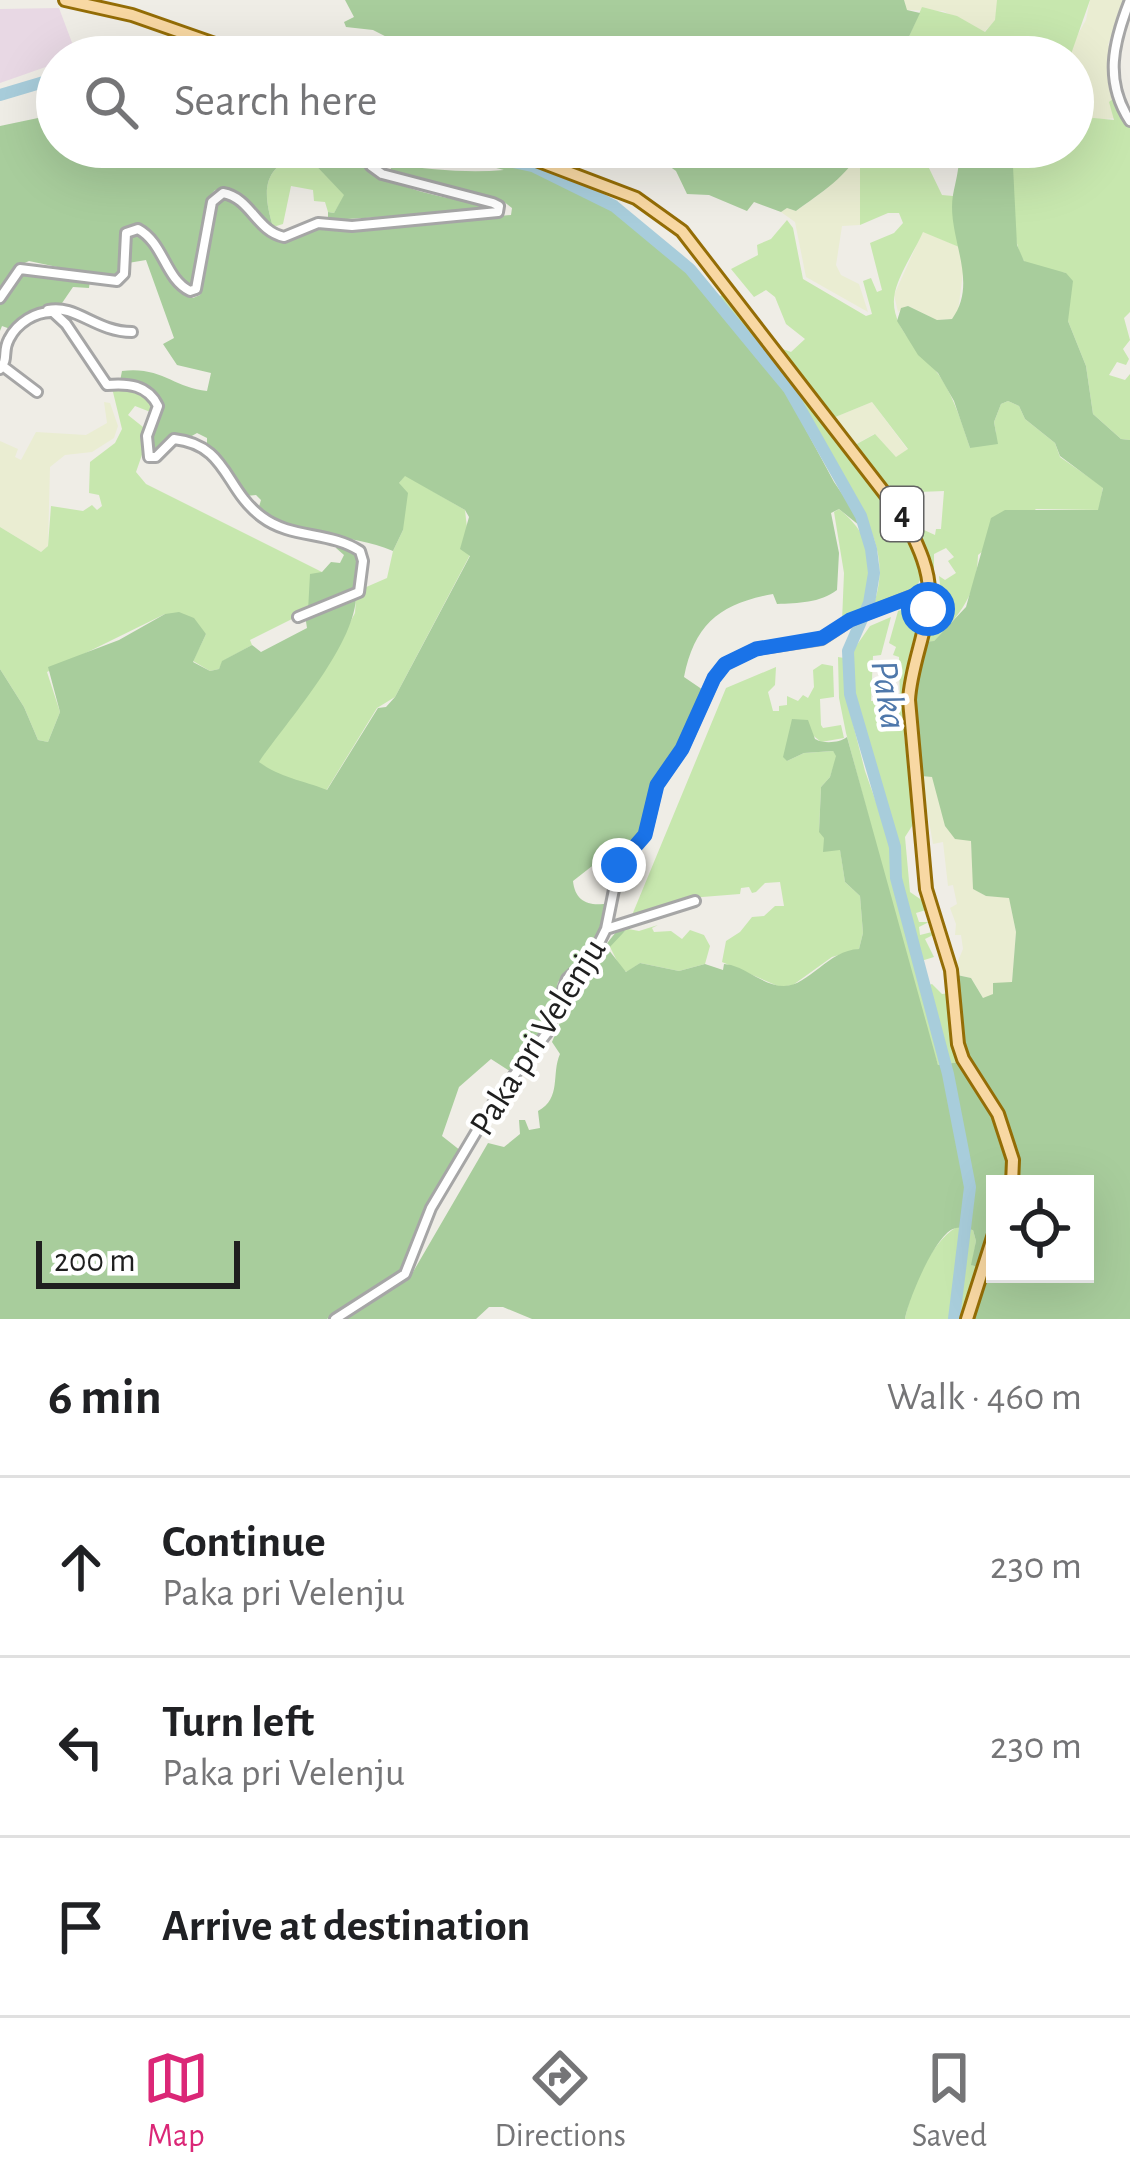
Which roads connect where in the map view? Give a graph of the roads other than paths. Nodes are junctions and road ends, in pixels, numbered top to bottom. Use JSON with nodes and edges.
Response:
{"nodes":[{"id":1,"x":65,"y":0,"type":"edge"},
{"id":2,"x":1130,"y":0,"type":"edge"},
{"id":3,"x":192,"y":36,"type":"edge"},
{"id":4,"x":1130,"y":121,"type":"edge"},
{"id":5,"x":376,"y":168,"type":"edge"},
{"id":6,"x":557,"y":168,"type":"edge"},
{"id":7,"x":0,"y":298,"type":"edge"},
{"id":8,"x":46,"y":311,"type":"junction"},
{"id":9,"x":132,"y":332,"type":"dead end"},
{"id":10,"x":2,"y":368,"type":"edge"},
{"id":11,"x":37,"y":392,"type":"dead end"},
{"id":12,"x":929,"y":590,"type":"junction"},
{"id":13,"x":298,"y":616,"type":"dead end"},
{"id":14,"x":695,"y":901,"type":"dead end"},
{"id":15,"x":606,"y":929,"type":"junction"},
{"id":16,"x":1012,"y":1175,"type":"edge"},
{"id":17,"x":986,"y":1259,"type":"edge"},
{"id":18,"x":334,"y":1319,"type":"edge"},
{"id":19,"x":967,"y":1319,"type":"edge"}],
"edges":[{"from":1,"to":3,"type":"main road"},
{"from":2,"to":4,"type":"street"},
{"from":5,"to":7,"type":"street"},
{"from":6,"to":12,"type":"main road","number":"4"},
{"from":8,"to":9,"type":"street"},
{"from":8,"to":10,"type":"street"},
{"from":8,"to":13,"type":"street"},
{"from":10,"to":11,"type":"street"},
{"from":12,"to":15,"type":"street","name":"Paka pri Velenju"},
{"from":12,"to":16,"type":"main road","number":"4"},
{"from":14,"to":15,"type":"street"},
{"from":15,"to":18,"type":"street","name":"Paka pri Velenju"},
{"from":17,"to":19,"type":"main road"}]}
